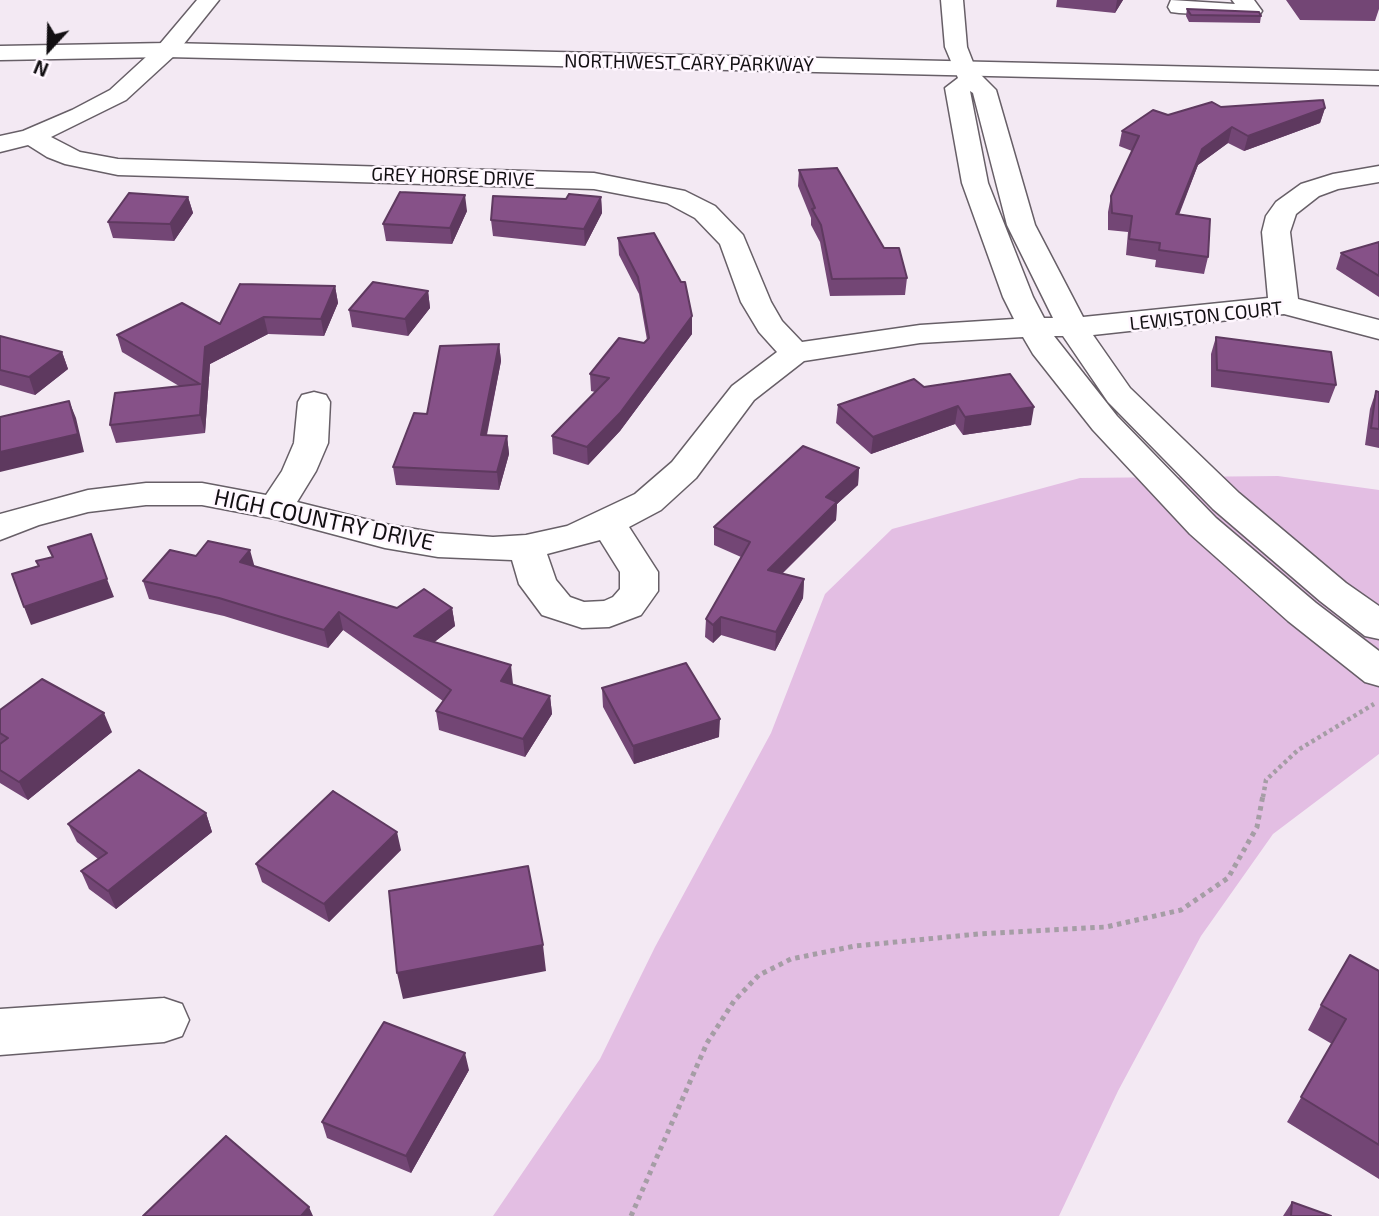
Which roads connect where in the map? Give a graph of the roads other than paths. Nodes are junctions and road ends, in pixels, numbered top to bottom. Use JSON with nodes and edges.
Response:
{"nodes":[{"id":1,"x":208,"y":0,"type":"edge"},
{"id":2,"x":953,"y":0,"type":"edge"},
{"id":3,"x":1182,"y":0,"type":"edge"},
{"id":4,"x":1243,"y":0,"type":"edge"},
{"id":5,"x":0,"y":34,"type":"edge"},
{"id":6,"x":174,"y":42,"type":"junction"},
{"id":7,"x":956,"y":47,"type":"junction"},
{"id":8,"x":0,"y":53,"type":"edge"},
{"id":9,"x":1323,"y":55,"type":"dead end"},
{"id":10,"x":967,"y":75,"type":"junction"},
{"id":11,"x":1379,"y":78,"type":"edge"},
{"id":12,"x":33,"y":135,"type":"junction"},
{"id":13,"x":0,"y":144,"type":"edge"},
{"id":14,"x":1379,"y":174,"type":"edge"},
{"id":15,"x":1284,"y":305,"type":"junction"},
{"id":16,"x":1034,"y":328,"type":"junction"},
{"id":17,"x":1073,"y":328,"type":"junction"},
{"id":18,"x":1379,"y":330,"type":"edge"},
{"id":19,"x":796,"y":353,"type":"junction"},
{"id":20,"x":314,"y":402,"type":"dead end"},
{"id":21,"x":276,"y":508,"type":"junction"},
{"id":22,"x":608,"y":523,"type":"junction"},
{"id":23,"x":0,"y":528,"type":"edge"},
{"id":24,"x":526,"y":547,"type":"junction"},
{"id":25,"x":1379,"y":626,"type":"edge"},
{"id":26,"x":1379,"y":672,"type":"edge"},
{"id":27,"x":164,"y":1020,"type":"dead end"},
{"id":28,"x":0,"y":1032,"type":"edge"}],
"edges":[{"from":1,"to":6,"type":"street"},
{"from":2,"to":7,"type":"street"},
{"from":3,"to":4,"type":"street"},
{"from":5,"to":6,"type":"street","name":"NORTHWEST CARY PARKWAY"},
{"from":6,"to":7,"type":"street","name":"NORTHWEST CARY PARKWAY"},
{"from":6,"to":8,"type":"street","name":"NORTHWEST CARY PARKWAY"},
{"from":6,"to":10,"type":"street","name":"NORTHWEST CARY PARKWAY"},
{"from":6,"to":12,"type":"street"},
{"from":7,"to":9,"type":"street","name":"NORTHWEST CARY PARKWAY"},
{"from":7,"to":10,"type":"street"},
{"from":10,"to":11,"type":"street","name":"NORTHWEST CARY PARKWAY"},
{"from":10,"to":16,"type":"street"},
{"from":10,"to":17,"type":"street"},
{"from":12,"to":13,"type":"street"},
{"from":12,"to":19,"type":"street","name":"GREY HORSE DRIVE"},
{"from":14,"to":15,"type":"street"},
{"from":15,"to":17,"type":"street","name":"LEWISTON COURT"},
{"from":15,"to":18,"type":"street","name":"LEWISTON COURT"},
{"from":16,"to":17,"type":"street","name":"HIGH COUNTRY DRIVE"},
{"from":16,"to":19,"type":"street","name":"HIGH COUNTRY DRIVE"},
{"from":16,"to":26,"type":"street"},
{"from":17,"to":25,"type":"street"},
{"from":19,"to":22,"type":"street","name":"HIGH COUNTRY DRIVE"},
{"from":20,"to":21,"type":"street"},
{"from":21,"to":23,"type":"street","name":"HIGH COUNTRY DRIVE"},
{"from":21,"to":24,"type":"street","name":"HIGH COUNTRY DRIVE"},
{"from":22,"to":24,"type":"street","name":"HIGH COUNTRY DRIVE"},
{"from":22,"to":24,"type":"street"},
{"from":27,"to":28,"type":"street"}]}
